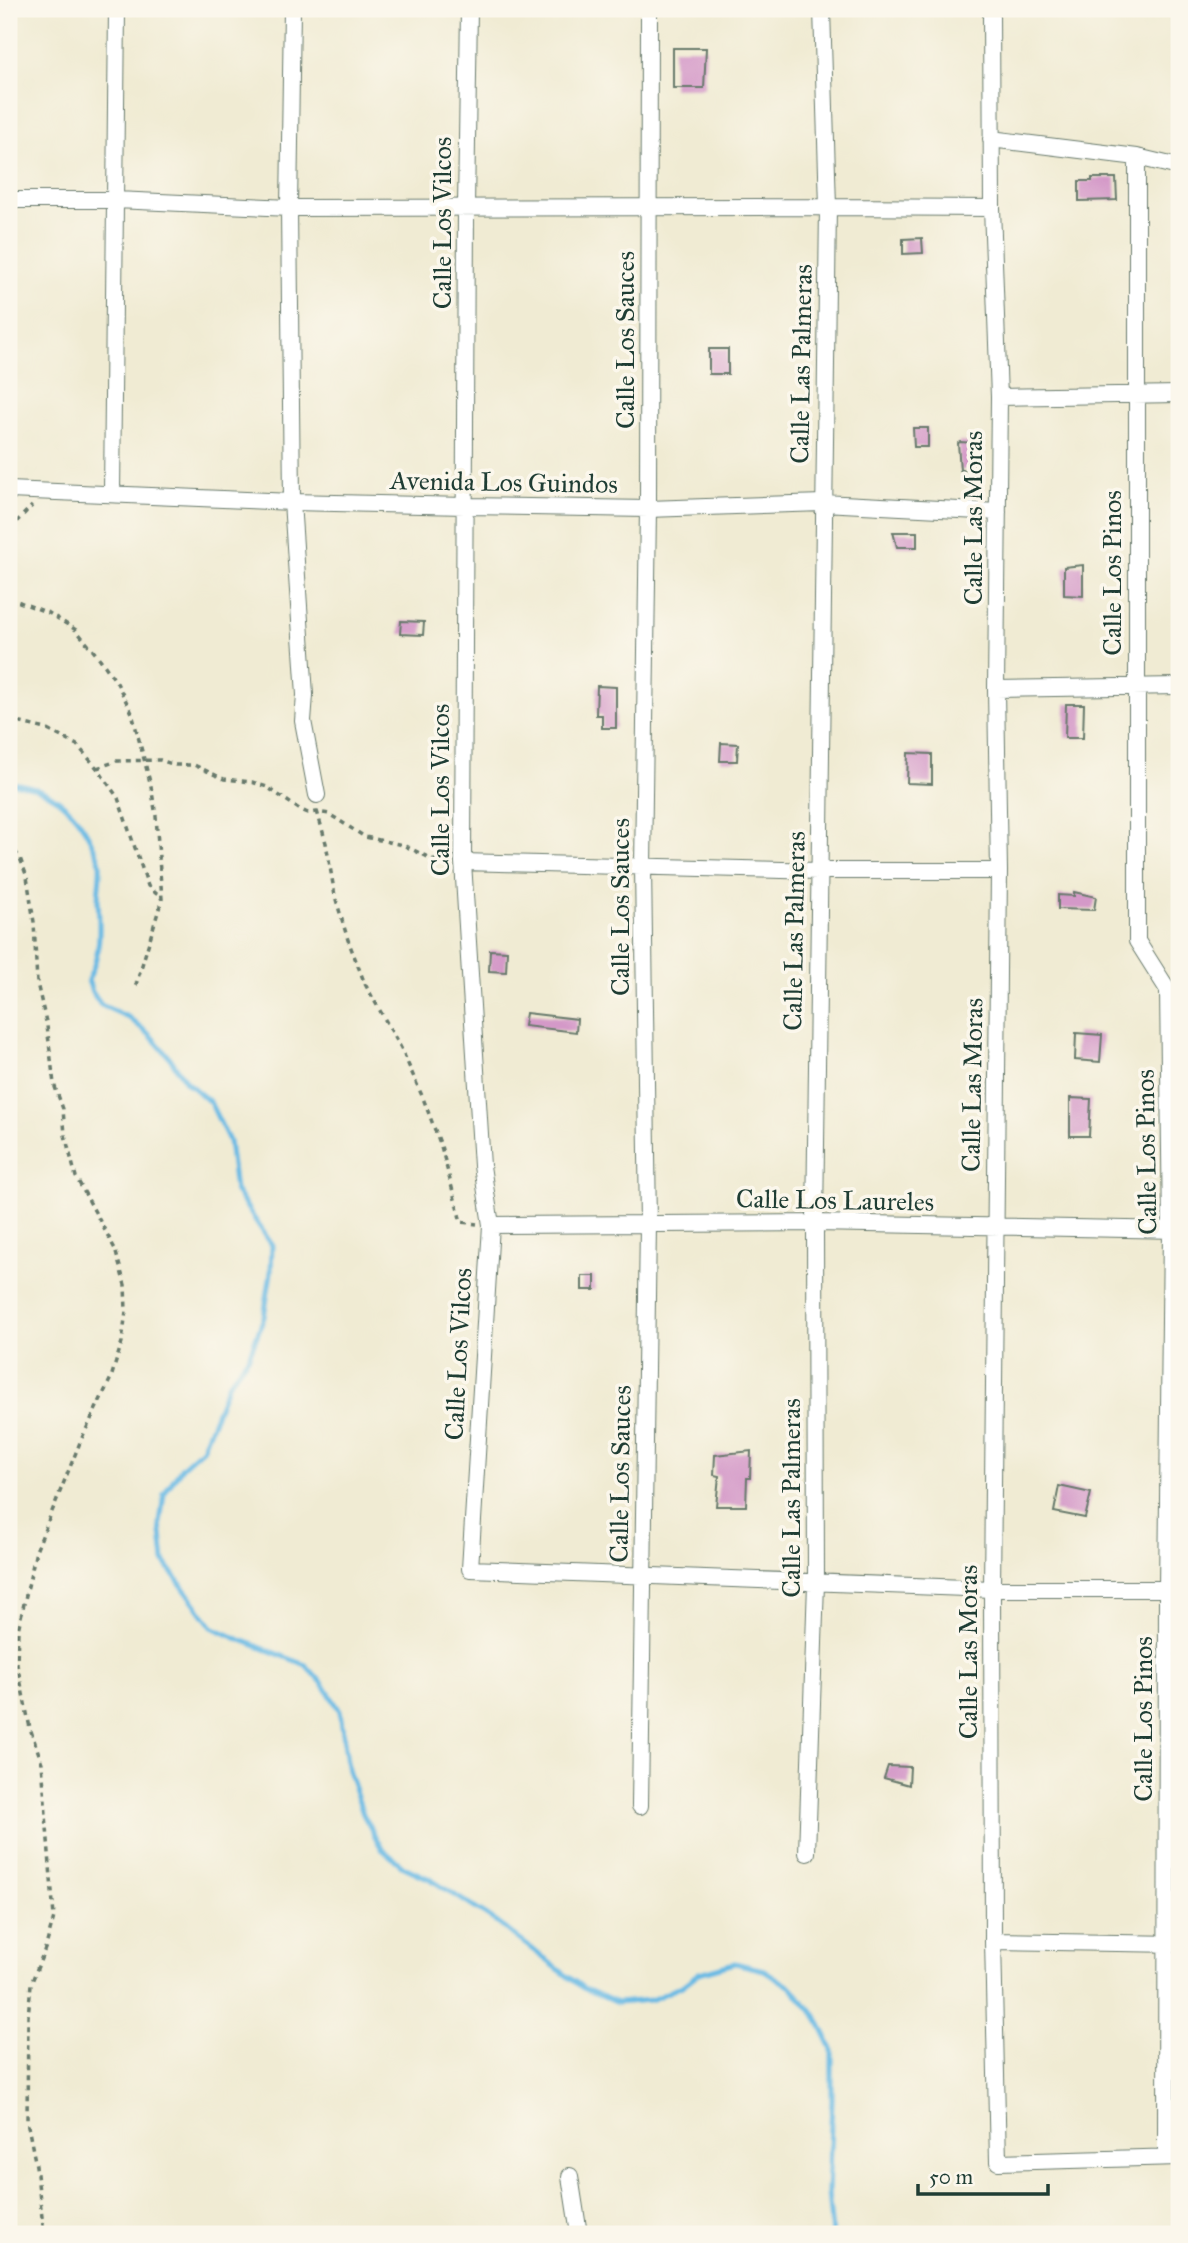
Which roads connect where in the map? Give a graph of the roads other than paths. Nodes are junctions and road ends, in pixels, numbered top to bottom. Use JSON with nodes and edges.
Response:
{"nodes":[{"id":1,"x":117,"y":9,"type":"edge"},
{"id":2,"x":292,"y":9,"type":"edge"},
{"id":3,"x":469,"y":9,"type":"edge"},
{"id":4,"x":649,"y":9,"type":"edge"},
{"id":5,"x":822,"y":9,"type":"edge"},
{"id":6,"x":991,"y":9,"type":"edge"},
{"id":7,"x":991,"y":139,"type":"junction"},
{"id":8,"x":1137,"y":157,"type":"junction"},
{"id":9,"x":1179,"y":167,"type":"edge"},
{"id":10,"x":9,"y":200,"type":"edge"},
{"id":11,"x":116,"y":200,"type":"junction"},
{"id":12,"x":466,"y":207,"type":"junction"},
{"id":13,"x":649,"y":207,"type":"junction"},
{"id":14,"x":828,"y":207,"type":"junction"},
{"id":15,"x":289,"y":208,"type":"junction"},
{"id":16,"x":992,"y":208,"type":"junction"},
{"id":17,"x":1179,"y":394,"type":"edge"},
{"id":18,"x":1137,"y":395,"type":"junction"},
{"id":19,"x":999,"y":397,"type":"junction"},
{"id":20,"x":9,"y":490,"type":"edge"},
{"id":21,"x":112,"y":494,"type":"junction"},
{"id":22,"x":292,"y":502,"type":"junction"},
{"id":23,"x":823,"y":503,"type":"junction"},
{"id":24,"x":465,"y":506,"type":"junction"},
{"id":25,"x":649,"y":509,"type":"junction"},
{"id":26,"x":998,"y":512,"type":"junction"},
{"id":27,"x":1179,"y":686,"type":"edge"},
{"id":28,"x":1137,"y":687,"type":"junction"},
{"id":29,"x":996,"y":689,"type":"junction"},
{"id":30,"x":317,"y":804,"type":"road end"},
{"id":31,"x":463,"y":862,"type":"junction"},
{"id":32,"x":643,"y":867,"type":"junction"},
{"id":33,"x":819,"y":871,"type":"junction"},
{"id":34,"x":999,"y":871,"type":"junction"},
{"id":35,"x":815,"y":1223,"type":"junction"},
{"id":36,"x":648,"y":1224,"type":"junction"},
{"id":37,"x":491,"y":1225,"type":"junction"},
{"id":38,"x":995,"y":1227,"type":"junction"},
{"id":39,"x":1175,"y":1230,"type":"edge"},
{"id":40,"x":643,"y":1576,"type":"junction"},
{"id":41,"x":816,"y":1583,"type":"junction"},
{"id":42,"x":992,"y":1589,"type":"junction"},
{"id":43,"x":1173,"y":1589,"type":"edge"},
{"id":44,"x":640,"y":1806,"type":"dead end"},
{"id":45,"x":807,"y":1853,"type":"dead end"},
{"id":46,"x":993,"y":1941,"type":"junction"},
{"id":47,"x":1173,"y":1944,"type":"edge"},
{"id":48,"x":1173,"y":2156,"type":"edge"},
{"id":49,"x":570,"y":2176,"type":"dead end"},
{"id":50,"x":579,"y":2234,"type":"edge"}],
"edges":[{"from":1,"to":11,"type":"street"},
{"from":2,"to":15,"type":"street"},
{"from":3,"to":12,"type":"street","name":"Calle Los Vilcos"},
{"from":4,"to":13,"type":"street","name":"Calle Los Sauces"},
{"from":5,"to":14,"type":"street","name":"Calle Las Palmeras"},
{"from":6,"to":7,"type":"street","name":"Calle Las Moras"},
{"from":7,"to":8,"type":"street"},
{"from":7,"to":16,"type":"street","name":"Calle Las Moras"},
{"from":8,"to":9,"type":"street"},
{"from":8,"to":18,"type":"street","name":"Calle Los Pinos"},
{"from":10,"to":11,"type":"street"},
{"from":11,"to":15,"type":"street"},
{"from":11,"to":21,"type":"street"},
{"from":12,"to":13,"type":"street"},
{"from":12,"to":15,"type":"street"},
{"from":12,"to":24,"type":"street","name":"Calle Los Vilcos"},
{"from":13,"to":14,"type":"street"},
{"from":13,"to":25,"type":"street","name":"Calle Los Sauces"},
{"from":14,"to":16,"type":"street"},
{"from":14,"to":23,"type":"street","name":"Calle Las Palmeras"},
{"from":15,"to":22,"type":"street"},
{"from":16,"to":19,"type":"street","name":"Calle Las Moras"},
{"from":17,"to":18,"type":"street"},
{"from":18,"to":19,"type":"street"},
{"from":18,"to":28,"type":"street","name":"Calle Los Pinos"},
{"from":19,"to":26,"type":"street","name":"Calle Las Moras"},
{"from":20,"to":21,"type":"street","name":"Avenida Los Guindos"},
{"from":21,"to":22,"type":"street","name":"Avenida Los Guindos"},
{"from":22,"to":24,"type":"street","name":"Avenida Los Guindos"},
{"from":22,"to":30,"type":"street"},
{"from":23,"to":25,"type":"street","name":"Avenida Los Guindos"},
{"from":23,"to":26,"type":"street","name":"Avenida Los Guindos"},
{"from":23,"to":33,"type":"street","name":"Calle Las Palmeras"},
{"from":24,"to":25,"type":"street","name":"Avenida Los Guindos"},
{"from":24,"to":31,"type":"street","name":"Calle Los Vilcos"},
{"from":25,"to":32,"type":"street","name":"Calle Los Sauces"},
{"from":26,"to":29,"type":"street","name":"Calle Las Moras"},
{"from":27,"to":28,"type":"street"},
{"from":28,"to":29,"type":"street"},
{"from":28,"to":39,"type":"street","name":"Calle Los Pinos"},
{"from":29,"to":34,"type":"street","name":"Calle Las Moras"},
{"from":31,"to":32,"type":"street"},
{"from":31,"to":37,"type":"street","name":"Calle Los Vilcos"},
{"from":32,"to":33,"type":"street"},
{"from":32,"to":36,"type":"street","name":"Calle Los Sauces"},
{"from":33,"to":34,"type":"street"},
{"from":33,"to":35,"type":"street","name":"Calle Las Palmeras"},
{"from":34,"to":38,"type":"street","name":"Calle Las Moras"},
{"from":35,"to":36,"type":"street","name":"Calle Los Laureles"},
{"from":35,"to":38,"type":"street","name":"Calle Los Laureles"},
{"from":35,"to":41,"type":"street","name":"Calle Las Palmeras"},
{"from":36,"to":37,"type":"street","name":"Calle Los Laureles"},
{"from":36,"to":40,"type":"street","name":"Calle Los Sauces"},
{"from":37,"to":40,"type":"street","name":"Calle Los Vilcos"},
{"from":38,"to":39,"type":"street","name":"Calle Los Laureles"},
{"from":38,"to":42,"type":"street","name":"Calle Las Moras"},
{"from":39,"to":43,"type":"street","name":"Calle Los Pinos"},
{"from":40,"to":41,"type":"street"},
{"from":40,"to":44,"type":"street","name":"Calle Los Sauces"},
{"from":41,"to":42,"type":"street"},
{"from":41,"to":45,"type":"street","name":"Calle Las Palmeras"},
{"from":42,"to":43,"type":"street"},
{"from":42,"to":46,"type":"street","name":"Calle Las Moras"},
{"from":43,"to":47,"type":"street","name":"Calle Los Pinos"},
{"from":46,"to":47,"type":"street"},
{"from":46,"to":48,"type":"street","name":"Calle Las Moras"},
{"from":47,"to":48,"type":"street","name":"Calle Los Pinos"},
{"from":49,"to":50,"type":"street"}]}
